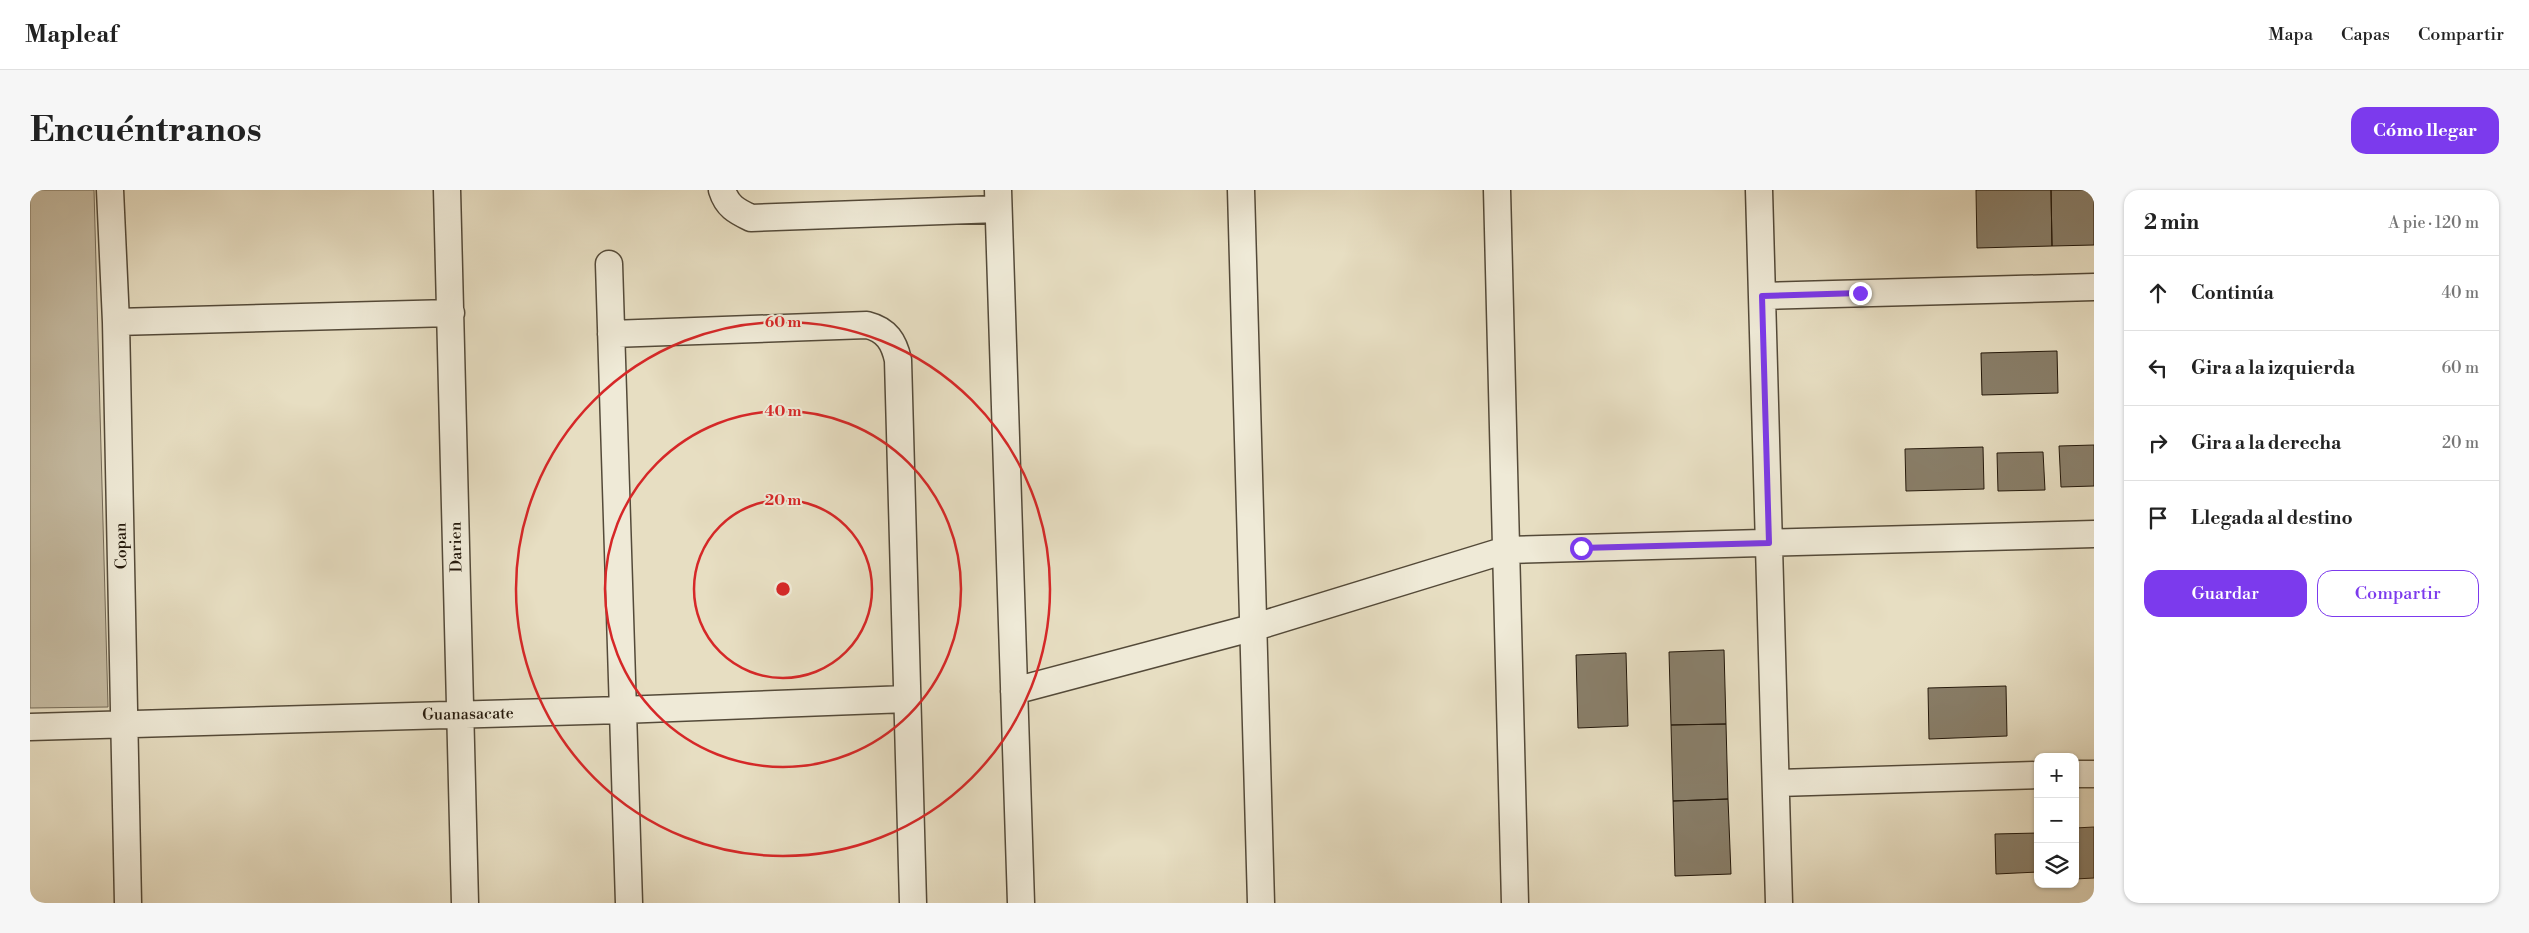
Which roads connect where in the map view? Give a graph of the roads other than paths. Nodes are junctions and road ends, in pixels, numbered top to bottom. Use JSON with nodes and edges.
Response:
{"nodes":[{"id":1,"x":110,"y":190,"type":"edge"},
{"id":2,"x":448,"y":190,"type":"edge"},
{"id":3,"x":722,"y":190,"type":"edge"},
{"id":4,"x":1241,"y":190,"type":"edge"},
{"id":5,"x":1498,"y":190,"type":"edge"},
{"id":6,"x":1759,"y":190,"type":"edge"},
{"id":7,"x":998,"y":199,"type":"edge"},
{"id":8,"x":609,"y":264,"type":"dead end"},
{"id":9,"x":2094,"y":287,"type":"edge"},
{"id":10,"x":1762,"y":296,"type":"junction"},
{"id":11,"x":451,"y":313,"type":"junction"},
{"id":12,"x":116,"y":322,"type":"junction"},
{"id":13,"x":611,"y":334,"type":"junction"},
{"id":14,"x":2094,"y":534,"type":"edge"},
{"id":15,"x":1769,"y":543,"type":"junction"},
{"id":16,"x":1506,"y":550,"type":"junction"},
{"id":17,"x":1254,"y":627,"type":"junction"},
{"id":18,"x":1014,"y":691,"type":"junction"},
{"id":19,"x":907,"y":699,"type":"junction"},
{"id":20,"x":622,"y":710,"type":"junction"},
{"id":21,"x":459,"y":714,"type":"junction"},
{"id":22,"x":125,"y":724,"type":"junction"},
{"id":23,"x":30,"y":727,"type":"edge"},
{"id":24,"x":2079,"y":774,"type":"edge"},
{"id":25,"x":2094,"y":774,"type":"edge"},
{"id":26,"x":2034,"y":775,"type":"edge"},
{"id":27,"x":1776,"y":783,"type":"junction"},
{"id":28,"x":128,"y":903,"type":"edge"},
{"id":29,"x":465,"y":903,"type":"edge"},
{"id":30,"x":629,"y":903,"type":"edge"},
{"id":31,"x":913,"y":903,"type":"edge"},
{"id":32,"x":1021,"y":903,"type":"edge"},
{"id":33,"x":1261,"y":903,"type":"edge"},
{"id":34,"x":1515,"y":903,"type":"edge"},
{"id":35,"x":1779,"y":903,"type":"edge"}],
"edges":[{"from":1,"to":12,"type":"street","name":"Copan"},
{"from":2,"to":11,"type":"street","name":"Darien"},
{"from":3,"to":7,"type":"street"},
{"from":4,"to":17,"type":"street"},
{"from":5,"to":16,"type":"street"},
{"from":6,"to":10,"type":"street"},
{"from":7,"to":18,"type":"street"},
{"from":8,"to":13,"type":"street"},
{"from":9,"to":10,"type":"street"},
{"from":10,"to":15,"type":"street"},
{"from":11,"to":12,"type":"street"},
{"from":11,"to":21,"type":"street","name":"Darien"},
{"from":12,"to":22,"type":"street","name":"Copan"},
{"from":13,"to":19,"type":"street"},
{"from":13,"to":20,"type":"street"},
{"from":14,"to":15,"type":"street"},
{"from":15,"to":16,"type":"street"},
{"from":15,"to":27,"type":"street"},
{"from":16,"to":17,"type":"street"},
{"from":16,"to":34,"type":"street"},
{"from":17,"to":18,"type":"street"},
{"from":17,"to":33,"type":"street"},
{"from":18,"to":32,"type":"street"},
{"from":19,"to":20,"type":"street","name":"Guanasacate"},
{"from":19,"to":31,"type":"street"},
{"from":20,"to":21,"type":"street","name":"Guanasacate"},
{"from":20,"to":30,"type":"street"},
{"from":21,"to":22,"type":"street","name":"Guanasacate"},
{"from":21,"to":29,"type":"street","name":"Darien"},
{"from":22,"to":23,"type":"street","name":"Guanasacate"},
{"from":22,"to":28,"type":"street","name":"Copan"},
{"from":24,"to":25,"type":"street"},
{"from":26,"to":27,"type":"street"},
{"from":27,"to":35,"type":"street"}]}
